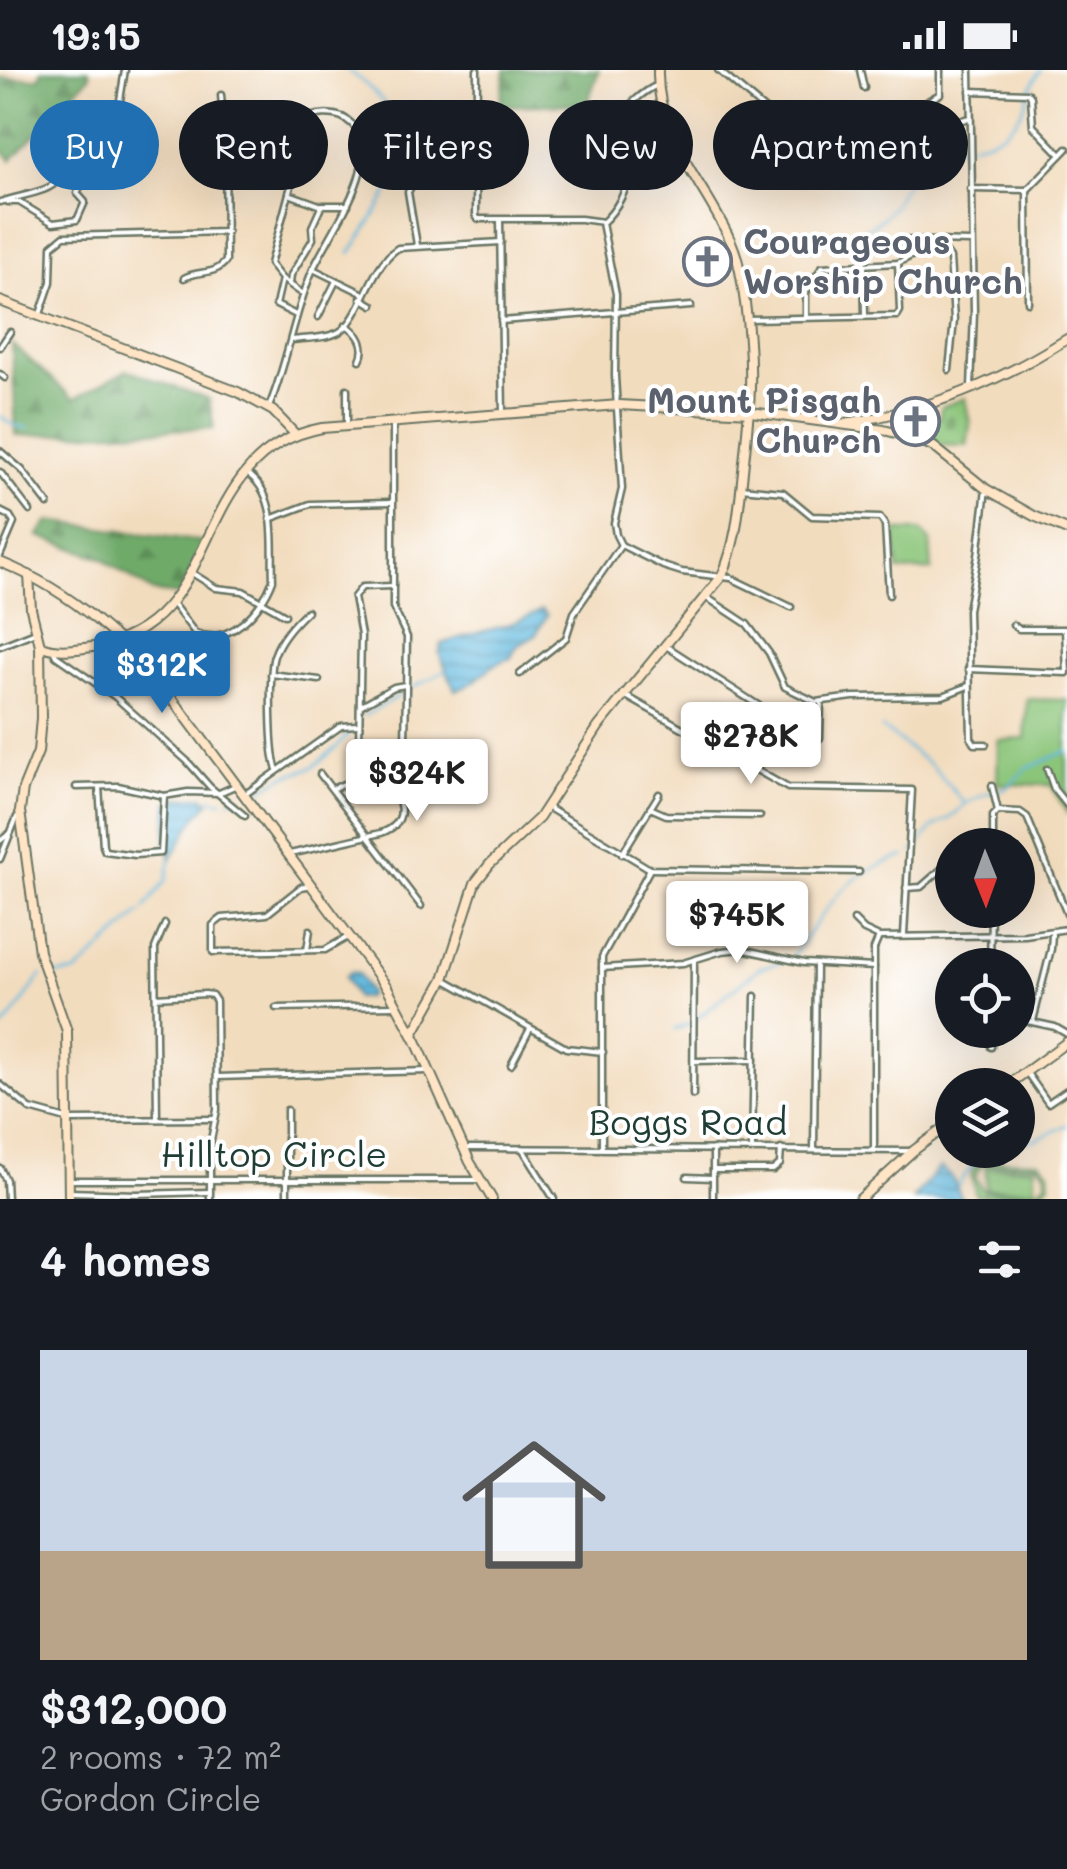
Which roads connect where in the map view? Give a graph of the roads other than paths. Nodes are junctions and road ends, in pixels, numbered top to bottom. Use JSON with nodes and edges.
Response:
{"nodes":[{"id":1,"x":125,"y":70,"type":"edge"},
{"id":2,"x":477,"y":70,"type":"edge"},
{"id":3,"x":658,"y":70,"type":"edge"},
{"id":4,"x":718,"y":70,"type":"edge"},
{"id":5,"x":860,"y":70,"type":"edge"},
{"id":6,"x":940,"y":70,"type":"edge"},
{"id":7,"x":970,"y":70,"type":"edge"},
{"id":8,"x":658,"y":85,"type":"junction"},
{"id":9,"x":864,"y":88,"type":"dead end"},
{"id":10,"x":970,"y":91,"type":"junction"},
{"id":11,"x":221,"y":95,"type":"dead end"},
{"id":12,"x":120,"y":100,"type":"edge"},
{"id":13,"x":633,"y":100,"type":"edge"},
{"id":14,"x":661,"y":100,"type":"edge"},
{"id":15,"x":930,"y":100,"type":"edge"},
{"id":16,"x":970,"y":118,"type":"junction"},
{"id":17,"x":1067,"y":150,"type":"edge"},
{"id":18,"x":1061,"y":155,"type":"junction"},
{"id":19,"x":693,"y":173,"type":"edge"},
{"id":20,"x":970,"y":189,"type":"junction"},
{"id":21,"x":39,"y":190,"type":"edge"},
{"id":22,"x":78,"y":190,"type":"edge"},
{"id":23,"x":409,"y":190,"type":"edge"},
{"id":24,"x":626,"y":190,"type":"edge"},
{"id":25,"x":1027,"y":190,"type":"junction"},
{"id":26,"x":288,"y":194,"type":"junction"},
{"id":27,"x":2,"y":201,"type":"edge"},
{"id":28,"x":348,"y":205,"type":"junction"},
{"id":29,"x":322,"y":206,"type":"junction"},
{"id":30,"x":500,"y":220,"type":"junction"},
{"id":31,"x":602,"y":222,"type":"junction"},
{"id":32,"x":227,"y":232,"type":"junction"},
{"id":33,"x":895,"y":240,"type":"dead end"},
{"id":34,"x":500,"y":242,"type":"junction"},
{"id":35,"x":971,"y":242,"type":"junction"},
{"id":36,"x":417,"y":245,"type":"junction"},
{"id":37,"x":898,"y":262,"type":"junction"},
{"id":38,"x":864,"y":263,"type":"junction"},
{"id":39,"x":312,"y":268,"type":"junction"},
{"id":40,"x":184,"y":278,"type":"dead end"},
{"id":41,"x":282,"y":279,"type":"junction"},
{"id":42,"x":336,"y":280,"type":"junction"},
{"id":43,"x":290,"y":285,"type":"junction"},
{"id":44,"x":303,"y":294,"type":"junction"},
{"id":45,"x":362,"y":296,"type":"junction"},
{"id":46,"x":0,"y":301,"type":"edge"},
{"id":47,"x":1028,"y":302,"type":"dead end"},
{"id":48,"x":374,"y":304,"type":"dead end"},
{"id":49,"x":691,"y":306,"type":"dead end"},
{"id":50,"x":616,"y":312,"type":"junction"},
{"id":51,"x":296,"y":314,"type":"junction"},
{"id":52,"x":806,"y":316,"type":"junction"},
{"id":53,"x":865,"y":316,"type":"junction"},
{"id":54,"x":39,"y":317,"type":"junction"},
{"id":55,"x":318,"y":317,"type":"dead end"},
{"id":56,"x":747,"y":319,"type":"junction"},
{"id":57,"x":501,"y":321,"type":"junction"},
{"id":58,"x":346,"y":325,"type":"junction"},
{"id":59,"x":10,"y":332,"type":"dead end"},
{"id":60,"x":1067,"y":339,"type":"edge"},
{"id":61,"x":292,"y":340,"type":"junction"},
{"id":62,"x":0,"y":347,"type":"edge"},
{"id":63,"x":360,"y":360,"type":"dead end"},
{"id":64,"x":949,"y":370,"type":"dead end"},
{"id":65,"x":347,"y":389,"type":"dead end"},
{"id":66,"x":971,"y":392,"type":"junction"},
{"id":67,"x":618,"y":405,"type":"junction"},
{"id":68,"x":269,"y":407,"type":"junction"},
{"id":69,"x":751,"y":412,"type":"junction"},
{"id":70,"x":503,"y":415,"type":"junction"},
{"id":71,"x":876,"y":417,"type":"junction"},
{"id":72,"x":394,"y":424,"type":"junction"},
{"id":73,"x":832,"y":424,"type":"junction"},
{"id":74,"x":347,"y":426,"type":"junction"},
{"id":75,"x":867,"y":429,"type":"junction"},
{"id":76,"x":884,"y":430,"type":"junction"},
{"id":77,"x":294,"y":434,"type":"junction"},
{"id":78,"x":0,"y":451,"type":"edge"},
{"id":79,"x":0,"y":472,"type":"edge"},
{"id":80,"x":244,"y":472,"type":"junction"},
{"id":81,"x":741,"y":488,"type":"junction"},
{"id":82,"x":986,"y":489,"type":"junction"},
{"id":83,"x":393,"y":502,"type":"junction"},
{"id":84,"x":48,"y":504,"type":"dead end"},
{"id":85,"x":0,"y":511,"type":"edge"},
{"id":86,"x":30,"y":511,"type":"dead end"},
{"id":87,"x":270,"y":520,"type":"junction"},
{"id":88,"x":1067,"y":530,"type":"edge"},
{"id":89,"x":622,"y":545,"type":"junction"},
{"id":90,"x":0,"y":559,"type":"edge"},
{"id":91,"x":192,"y":573,"type":"junction"},
{"id":92,"x":29,"y":575,"type":"junction"},
{"id":93,"x":722,"y":576,"type":"junction"},
{"id":94,"x":394,"y":586,"type":"junction"},
{"id":95,"x":889,"y":595,"type":"dead end"},
{"id":96,"x":706,"y":597,"type":"junction"},
{"id":97,"x":172,"y":603,"type":"junction"},
{"id":98,"x":260,"y":603,"type":"junction"},
{"id":99,"x":792,"y":608,"type":"dead end"},
{"id":100,"x":308,"y":611,"type":"dead end"},
{"id":101,"x":285,"y":615,"type":"dead end"},
{"id":102,"x":1013,"y":626,"type":"dead end"},
{"id":103,"x":109,"y":629,"type":"junction"},
{"id":104,"x":38,"y":632,"type":"junction"},
{"id":105,"x":121,"y":639,"type":"junction"},
{"id":106,"x":105,"y":644,"type":"junction"},
{"id":107,"x":40,"y":645,"type":"junction"},
{"id":108,"x":0,"y":646,"type":"edge"},
{"id":109,"x":666,"y":646,"type":"junction"},
{"id":110,"x":53,"y":650,"type":"junction"},
{"id":111,"x":968,"y":669,"type":"junction"},
{"id":112,"x":271,"y":674,"type":"junction"},
{"id":113,"x":520,"y":674,"type":"dead end"},
{"id":114,"x":319,"y":680,"type":"dead end"},
{"id":115,"x":407,"y":685,"type":"junction"},
{"id":116,"x":968,"y":686,"type":"junction"},
{"id":117,"x":625,"y":694,"type":"junction"},
{"id":118,"x":821,"y":703,"type":"junction"},
{"id":119,"x":360,"y":706,"type":"junction"},
{"id":120,"x":775,"y":716,"type":"dead end"},
{"id":121,"x":359,"y":725,"type":"junction"},
{"id":122,"x":820,"y":738,"type":"dead end"},
{"id":123,"x":405,"y":742,"type":"dead end"},
{"id":124,"x":359,"y":744,"type":"dead end"},
{"id":125,"x":986,"y":744,"type":"dead end"},
{"id":126,"x":277,"y":769,"type":"junction"},
{"id":127,"x":1047,"y":769,"type":"dead end"},
{"id":128,"x":320,"y":774,"type":"dead end"},
{"id":129,"x":237,"y":786,"type":"junction"},
{"id":130,"x":992,"y":786,"type":"dead end"},
{"id":131,"x":99,"y":787,"type":"junction"},
{"id":132,"x":76,"y":788,"type":"dead end"},
{"id":133,"x":332,"y":789,"type":"junction"},
{"id":134,"x":219,"y":792,"type":"junction"},
{"id":135,"x":658,"y":794,"type":"dead end"},
{"id":136,"x":244,"y":795,"type":"junction"},
{"id":137,"x":164,"y":796,"type":"junction"},
{"id":138,"x":1067,"y":805,"type":"edge"},
{"id":139,"x":546,"y":807,"type":"junction"},
{"id":140,"x":650,"y":808,"type":"junction"},
{"id":141,"x":20,"y":811,"type":"junction"},
{"id":142,"x":998,"y":811,"type":"junction"},
{"id":143,"x":245,"y":816,"type":"dead end"},
{"id":144,"x":760,"y":816,"type":"dead end"},
{"id":145,"x":993,"y":828,"type":"edge"},
{"id":146,"x":369,"y":836,"type":"junction"},
{"id":147,"x":2,"y":842,"type":"edge"},
{"id":148,"x":290,"y":854,"type":"junction"},
{"id":149,"x":622,"y":854,"type":"junction"},
{"id":150,"x":0,"y":859,"type":"edge"},
{"id":151,"x":650,"y":869,"type":"junction"},
{"id":152,"x":859,"y":872,"type":"dead end"},
{"id":153,"x":935,"y":874,"type":"edge"},
{"id":154,"x":314,"y":886,"type":"junction"},
{"id":155,"x":906,"y":888,"type":"junction"},
{"id":156,"x":421,"y":906,"type":"dead end"},
{"id":157,"x":1067,"y":914,"type":"edge"},
{"id":158,"x":854,"y":920,"type":"dead end"},
{"id":159,"x":166,"y":924,"type":"dead end"},
{"id":160,"x":991,"y":928,"type":"edge"},
{"id":161,"x":310,"y":930,"type":"dead end"},
{"id":162,"x":1067,"y":930,"type":"edge"},
{"id":163,"x":1052,"y":934,"type":"junction"},
{"id":164,"x":350,"y":935,"type":"junction"},
{"id":165,"x":904,"y":935,"type":"junction"},
{"id":166,"x":990,"y":935,"type":"junction"},
{"id":167,"x":879,"y":937,"type":"junction"},
{"id":168,"x":990,"y":948,"type":"edge"},
{"id":169,"x":307,"y":950,"type":"junction"},
{"id":170,"x":694,"y":961,"type":"junction"},
{"id":171,"x":816,"y":964,"type":"junction"},
{"id":172,"x":874,"y":967,"type":"junction"},
{"id":173,"x":602,"y":968,"type":"junction"},
{"id":174,"x":444,"y":979,"type":"junction"},
{"id":175,"x":755,"y":996,"type":"dead end"},
{"id":176,"x":156,"y":997,"type":"junction"},
{"id":177,"x":398,"y":1006,"type":"junction"},
{"id":178,"x":276,"y":1008,"type":"dead end"},
{"id":179,"x":1035,"y":1009,"type":"edge"},
{"id":180,"x":1035,"y":1021,"type":"edge"},
{"id":181,"x":531,"y":1028,"type":"junction"},
{"id":182,"x":413,"y":1034,"type":"junction"},
{"id":183,"x":1067,"y":1034,"type":"edge"},
{"id":184,"x":1067,"y":1042,"type":"edge"},
{"id":185,"x":603,"y":1052,"type":"junction"},
{"id":186,"x":754,"y":1060,"type":"junction"},
{"id":187,"x":694,"y":1061,"type":"junction"},
{"id":188,"x":512,"y":1065,"type":"dead end"},
{"id":189,"x":1031,"y":1068,"type":"edge"},
{"id":190,"x":430,"y":1071,"type":"junction"},
{"id":191,"x":218,"y":1078,"type":"junction"},
{"id":192,"x":0,"y":1084,"type":"edge"},
{"id":193,"x":1035,"y":1085,"type":"edge"},
{"id":194,"x":1067,"y":1090,"type":"edge"},
{"id":195,"x":693,"y":1094,"type":"dead end"},
{"id":196,"x":287,"y":1110,"type":"dead end"},
{"id":197,"x":157,"y":1118,"type":"junction"},
{"id":198,"x":214,"y":1119,"type":"junction"},
{"id":199,"x":70,"y":1120,"type":"junction"},
{"id":200,"x":935,"y":1134,"type":"edge"},
{"id":201,"x":602,"y":1146,"type":"junction"},
{"id":202,"x":521,"y":1147,"type":"junction"},
{"id":203,"x":463,"y":1148,"type":"junction"},
{"id":204,"x":713,"y":1148,"type":"junction"},
{"id":205,"x":752,"y":1148,"type":"junction"},
{"id":206,"x":781,"y":1148,"type":"junction"},
{"id":207,"x":814,"y":1148,"type":"junction"},
{"id":208,"x":874,"y":1150,"type":"junction"},
{"id":209,"x":913,"y":1150,"type":"junction"},
{"id":210,"x":0,"y":1168,"type":"edge"},
{"id":211,"x":713,"y":1170,"type":"junction"},
{"id":212,"x":687,"y":1177,"type":"dead end"},
{"id":213,"x":713,"y":1178,"type":"junction"},
{"id":214,"x":69,"y":1180,"type":"junction"},
{"id":215,"x":212,"y":1180,"type":"junction"},
{"id":216,"x":288,"y":1180,"type":"junction"},
{"id":217,"x":479,"y":1180,"type":"junction"},
{"id":218,"x":210,"y":1192,"type":"junction"},
{"id":219,"x":69,"y":1195,"type":"edge"},
{"id":220,"x":7,"y":1199,"type":"edge"},
{"id":221,"x":210,"y":1199,"type":"edge"},
{"id":222,"x":287,"y":1199,"type":"edge"},
{"id":223,"x":492,"y":1199,"type":"edge"},
{"id":224,"x":554,"y":1199,"type":"edge"},
{"id":225,"x":713,"y":1199,"type":"edge"},
{"id":226,"x":860,"y":1199,"type":"edge"}],
"edges":[{"from":1,"to":12,"type":"street"},
{"from":2,"to":30,"type":"street"},
{"from":3,"to":8,"type":"street"},
{"from":4,"to":16,"type":"street"},
{"from":5,"to":9,"type":"street"},
{"from":6,"to":15,"type":"street"},
{"from":7,"to":10,"type":"street"},
{"from":8,"to":13,"type":"street"},
{"from":8,"to":14,"type":"street"},
{"from":10,"to":16,"type":"street"},
{"from":10,"to":18,"type":"street"},
{"from":11,"to":32,"type":"street"},
{"from":16,"to":20,"type":"street"},
{"from":17,"to":18,"type":"street"},
{"from":18,"to":25,"type":"street"},
{"from":19,"to":56,"type":"street"},
{"from":20,"to":25,"type":"street"},
{"from":20,"to":35,"type":"street"},
{"from":21,"to":27,"type":"street"},
{"from":22,"to":27,"type":"street"},
{"from":23,"to":36,"type":"street"},
{"from":24,"to":31,"type":"street"},
{"from":25,"to":47,"type":"street"},
{"from":26,"to":28,"type":"street"},
{"from":26,"to":29,"type":"street"},
{"from":26,"to":41,"type":"street"},
{"from":28,"to":29,"type":"street"},
{"from":28,"to":39,"type":"street"},
{"from":29,"to":43,"type":"street"},
{"from":30,"to":31,"type":"street"},
{"from":30,"to":34,"type":"street"},
{"from":31,"to":50,"type":"street"},
{"from":32,"to":40,"type":"street"},
{"from":32,"to":54,"type":"street"},
{"from":33,"to":35,"type":"street"},
{"from":34,"to":36,"type":"street"},
{"from":34,"to":57,"type":"street"},
{"from":35,"to":66,"type":"street"},
{"from":36,"to":45,"type":"street"},
{"from":37,"to":38,"type":"street"},
{"from":37,"to":53,"type":"street"},
{"from":37,"to":64,"type":"street"},
{"from":38,"to":52,"type":"street"},
{"from":38,"to":53,"type":"street"},
{"from":39,"to":42,"type":"street"},
{"from":39,"to":44,"type":"street"},
{"from":41,"to":43,"type":"street"},
{"from":41,"to":51,"type":"street"},
{"from":42,"to":45,"type":"street"},
{"from":42,"to":55,"type":"street"},
{"from":43,"to":44,"type":"street"},
{"from":44,"to":51,"type":"street"},
{"from":45,"to":48,"type":"street"},
{"from":45,"to":58,"type":"street"},
{"from":46,"to":54,"type":"street"},
{"from":49,"to":50,"type":"street"},
{"from":50,"to":57,"type":"street"},
{"from":50,"to":67,"type":"street"},
{"from":51,"to":61,"type":"street"},
{"from":52,"to":53,"type":"street"},
{"from":52,"to":56,"type":"street"},
{"from":54,"to":68,"type":"street"},
{"from":56,"to":69,"type":"street"},
{"from":57,"to":70,"type":"street"},
{"from":58,"to":61,"type":"street"},
{"from":58,"to":63,"type":"street"},
{"from":59,"to":62,"type":"street"},
{"from":60,"to":66,"type":"street"},
{"from":61,"to":68,"type":"street"},
{"from":65,"to":74,"type":"street"},
{"from":66,"to":71,"type":"street"},
{"from":67,"to":69,"type":"street"},
{"from":67,"to":70,"type":"street"},
{"from":67,"to":89,"type":"street"},
{"from":68,"to":77,"type":"street"},
{"from":69,"to":73,"type":"street"},
{"from":69,"to":81,"type":"street"},
{"from":70,"to":72,"type":"street"},
{"from":71,"to":73,"type":"street"},
{"from":71,"to":75,"type":"street"},
{"from":71,"to":76,"type":"street"},
{"from":72,"to":74,"type":"street"},
{"from":72,"to":83,"type":"street"},
{"from":73,"to":75,"type":"street"},
{"from":74,"to":77,"type":"street"},
{"from":75,"to":76,"type":"street"},
{"from":76,"to":82,"type":"street"},
{"from":77,"to":80,"type":"street"},
{"from":78,"to":84,"type":"street"},
{"from":79,"to":86,"type":"street"},
{"from":80,"to":87,"type":"street"},
{"from":80,"to":91,"type":"street"},
{"from":81,"to":93,"type":"street"},
{"from":81,"to":95,"type":"street"},
{"from":82,"to":88,"type":"street"},
{"from":82,"to":111,"type":"street"},
{"from":83,"to":87,"type":"street"},
{"from":83,"to":94,"type":"street"},
{"from":85,"to":90,"type":"street"},
{"from":87,"to":98,"type":"street"},
{"from":89,"to":93,"type":"street"},
{"from":89,"to":113,"type":"street"},
{"from":90,"to":92,"type":"street"},
{"from":91,"to":97,"type":"street"},
{"from":91,"to":98,"type":"street"},
{"from":92,"to":103,"type":"street"},
{"from":92,"to":104,"type":"street"},
{"from":93,"to":96,"type":"street"},
{"from":93,"to":99,"type":"street"},
{"from":94,"to":115,"type":"street"},
{"from":94,"to":119,"type":"street"},
{"from":96,"to":109,"type":"street"},
{"from":96,"to":118,"type":"street"},
{"from":97,"to":98,"type":"street"},
{"from":97,"to":105,"type":"street"},
{"from":98,"to":101,"type":"street"},
{"from":100,"to":112,"type":"street"},
{"from":102,"to":111,"type":"street"},
{"from":103,"to":105,"type":"street"},
{"from":103,"to":106,"type":"street"},
{"from":104,"to":107,"type":"street"},
{"from":104,"to":108,"type":"street"},
{"from":105,"to":106,"type":"street"},
{"from":105,"to":129,"type":"street"},
{"from":106,"to":110,"type":"street"},
{"from":107,"to":110,"type":"street"},
{"from":107,"to":141,"type":"street"},
{"from":109,"to":117,"type":"street"},
{"from":109,"to":120,"type":"street"},
{"from":110,"to":134,"type":"street"},
{"from":111,"to":116,"type":"street"},
{"from":112,"to":114,"type":"street"},
{"from":112,"to":126,"type":"street"},
{"from":115,"to":119,"type":"street"},
{"from":115,"to":123,"type":"street"},
{"from":116,"to":118,"type":"street"},
{"from":116,"to":125,"type":"street"},
{"from":117,"to":139,"type":"street"},
{"from":117,"to":155,"type":"street"},
{"from":118,"to":122,"type":"street"},
{"from":119,"to":121,"type":"street"},
{"from":121,"to":124,"type":"street"},
{"from":121,"to":126,"type":"street"},
{"from":126,"to":136,"type":"street"},
{"from":127,"to":138,"type":"street"},
{"from":128,"to":133,"type":"street"},
{"from":129,"to":134,"type":"street"},
{"from":129,"to":136,"type":"street"},
{"from":130,"to":142,"type":"street"},
{"from":131,"to":132,"type":"street"},
{"from":131,"to":137,"type":"street"},
{"from":131,"to":137,"type":"street"},
{"from":133,"to":146,"type":"street"},
{"from":133,"to":146,"type":"street"},
{"from":134,"to":137,"type":"street"},
{"from":134,"to":143,"type":"street"},
{"from":135,"to":140,"type":"street"},
{"from":136,"to":148,"type":"street"},
{"from":139,"to":149,"type":"street"},
{"from":139,"to":174,"type":"street"},
{"from":140,"to":144,"type":"street"},
{"from":140,"to":149,"type":"street"},
{"from":141,"to":147,"type":"street"},
{"from":141,"to":199,"type":"street"},
{"from":142,"to":145,"type":"street"},
{"from":142,"to":157,"type":"street"},
{"from":146,"to":148,"type":"street"},
{"from":146,"to":156,"type":"street"},
{"from":147,"to":150,"type":"street"},
{"from":148,"to":154,"type":"street"},
{"from":149,"to":151,"type":"street"},
{"from":151,"to":152,"type":"street"},
{"from":151,"to":173,"type":"street"},
{"from":153,"to":155,"type":"street"},
{"from":154,"to":164,"type":"street"},
{"from":154,"to":169,"type":"street"},
{"from":155,"to":165,"type":"street"},
{"from":158,"to":167,"type":"street"},
{"from":159,"to":176,"type":"street"},
{"from":160,"to":166,"type":"street"},
{"from":161,"to":169,"type":"street"},
{"from":162,"to":163,"type":"street"},
{"from":163,"to":166,"type":"street"},
{"from":163,"to":179,"type":"street"},
{"from":164,"to":169,"type":"street"},
{"from":164,"to":177,"type":"street"},
{"from":165,"to":166,"type":"street"},
{"from":165,"to":167,"type":"street"},
{"from":166,"to":168,"type":"street"},
{"from":167,"to":172,"type":"street"},
{"from":170,"to":171,"type":"street"},
{"from":170,"to":173,"type":"street"},
{"from":170,"to":187,"type":"street"},
{"from":171,"to":172,"type":"street"},
{"from":171,"to":207,"type":"street"},
{"from":172,"to":208,"type":"street"},
{"from":173,"to":185,"type":"street"},
{"from":174,"to":181,"type":"street"},
{"from":174,"to":182,"type":"street"},
{"from":175,"to":186,"type":"street"},
{"from":176,"to":191,"type":"street"},
{"from":176,"to":197,"type":"street"},
{"from":177,"to":178,"type":"street"},
{"from":177,"to":182,"type":"street"},
{"from":180,"to":183,"type":"street"},
{"from":181,"to":185,"type":"street"},
{"from":181,"to":188,"type":"street"},
{"from":182,"to":190,"type":"street"},
{"from":184,"to":189,"type":"street"},
{"from":185,"to":201,"type":"street"},
{"from":186,"to":187,"type":"street"},
{"from":186,"to":205,"type":"street"},
{"from":187,"to":195,"type":"street"},
{"from":190,"to":191,"type":"street"},
{"from":190,"to":203,"type":"street"},
{"from":191,"to":198,"type":"street"},
{"from":192,"to":199,"type":"street"},
{"from":193,"to":194,"type":"street"},
{"from":196,"to":216,"type":"street"},
{"from":197,"to":198,"type":"street"},
{"from":197,"to":199,"type":"street"},
{"from":198,"to":215,"type":"street"},
{"from":199,"to":214,"type":"street"},
{"from":200,"to":209,"type":"street"},
{"from":201,"to":202,"type":"street","name":"Boggs Road"},
{"from":201,"to":204,"type":"street","name":"Boggs Road"},
{"from":202,"to":203,"type":"street","name":"Boggs Road"},
{"from":202,"to":224,"type":"street"},
{"from":203,"to":217,"type":"street"},
{"from":204,"to":205,"type":"street","name":"Boggs Road"},
{"from":204,"to":211,"type":"street"},
{"from":205,"to":206,"type":"street","name":"Boggs Road"},
{"from":206,"to":207,"type":"street","name":"Boggs Road"},
{"from":206,"to":211,"type":"street"},
{"from":207,"to":208,"type":"street","name":"Boggs Road"},
{"from":208,"to":209,"type":"street","name":"Boggs Road"},
{"from":209,"to":226,"type":"street"},
{"from":210,"to":220,"type":"street"},
{"from":211,"to":213,"type":"street"},
{"from":212,"to":213,"type":"street"},
{"from":213,"to":225,"type":"street"},
{"from":214,"to":215,"type":"street","name":"Hilltop Circle"},
{"from":214,"to":219,"type":"street"},
{"from":215,"to":216,"type":"street","name":"Hilltop Circle"},
{"from":215,"to":218,"type":"street"},
{"from":216,"to":217,"type":"street","name":"Hilltop Circle"},
{"from":216,"to":222,"type":"street"},
{"from":217,"to":223,"type":"street"},
{"from":218,"to":219,"type":"street"},
{"from":218,"to":221,"type":"street"}]}
